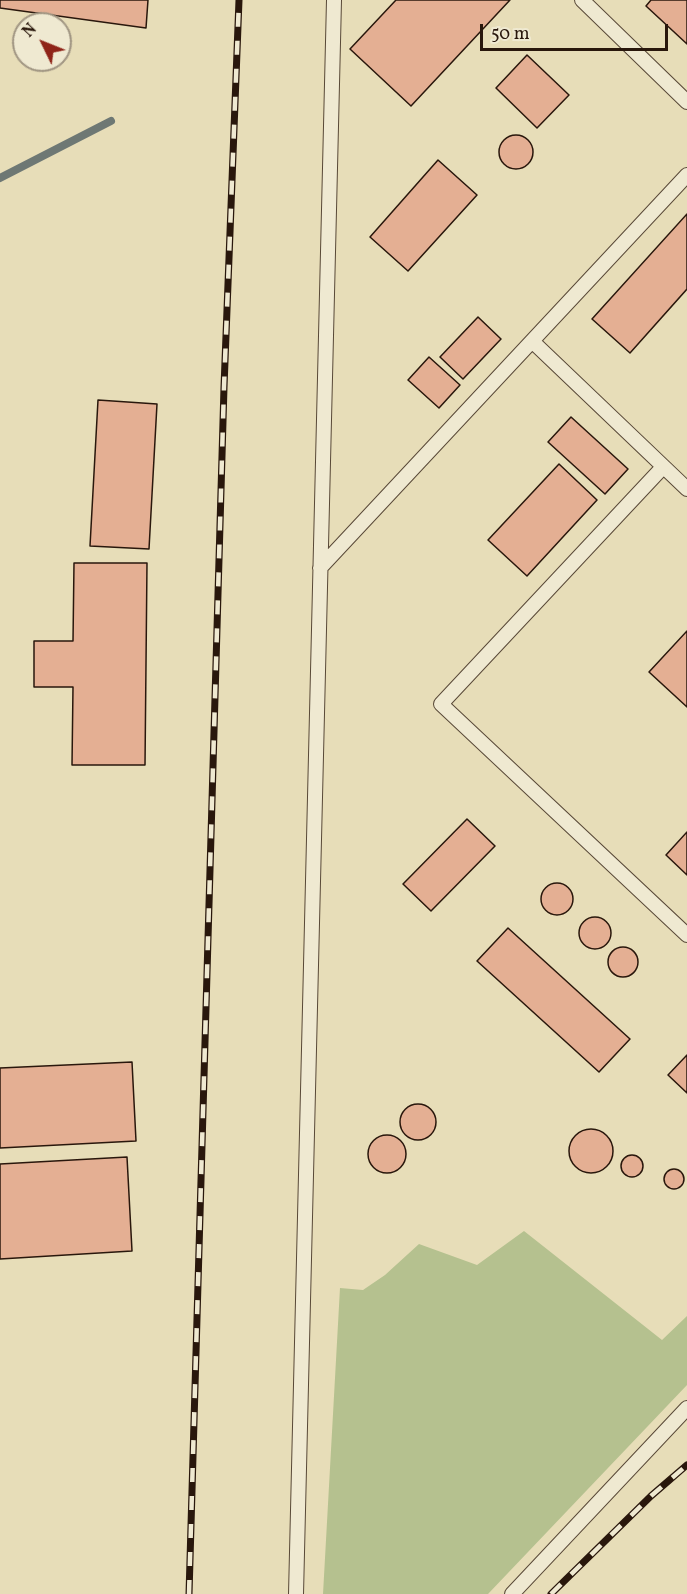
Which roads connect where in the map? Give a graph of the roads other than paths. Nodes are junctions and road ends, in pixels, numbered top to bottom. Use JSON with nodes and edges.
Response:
{"nodes":[{"id":1,"x":334,"y":0,"type":"edge"},
{"id":2,"x":582,"y":0,"type":"edge"},
{"id":3,"x":687,"y":102,"type":"edge"},
{"id":4,"x":687,"y":175,"type":"edge"},
{"id":5,"x":532,"y":341,"type":"junction"},
{"id":6,"x":663,"y":467,"type":"junction"},
{"id":7,"x":687,"y":489,"type":"edge"},
{"id":8,"x":320,"y":568,"type":"junction"},
{"id":9,"x":687,"y":935,"type":"edge"},
{"id":10,"x":687,"y":1408,"type":"edge"},
{"id":11,"x":296,"y":1594,"type":"edge"},
{"id":12,"x":512,"y":1594,"type":"edge"}],
"edges":[{"from":1,"to":8,"type":"lane"},
{"from":2,"to":3,"type":"lane"},
{"from":4,"to":5,"type":"lane"},
{"from":5,"to":6,"type":"lane"},
{"from":5,"to":8,"type":"lane"},
{"from":6,"to":7,"type":"lane"},
{"from":6,"to":9,"type":"lane"},
{"from":8,"to":11,"type":"lane"},
{"from":10,"to":12,"type":"lane"}]}
